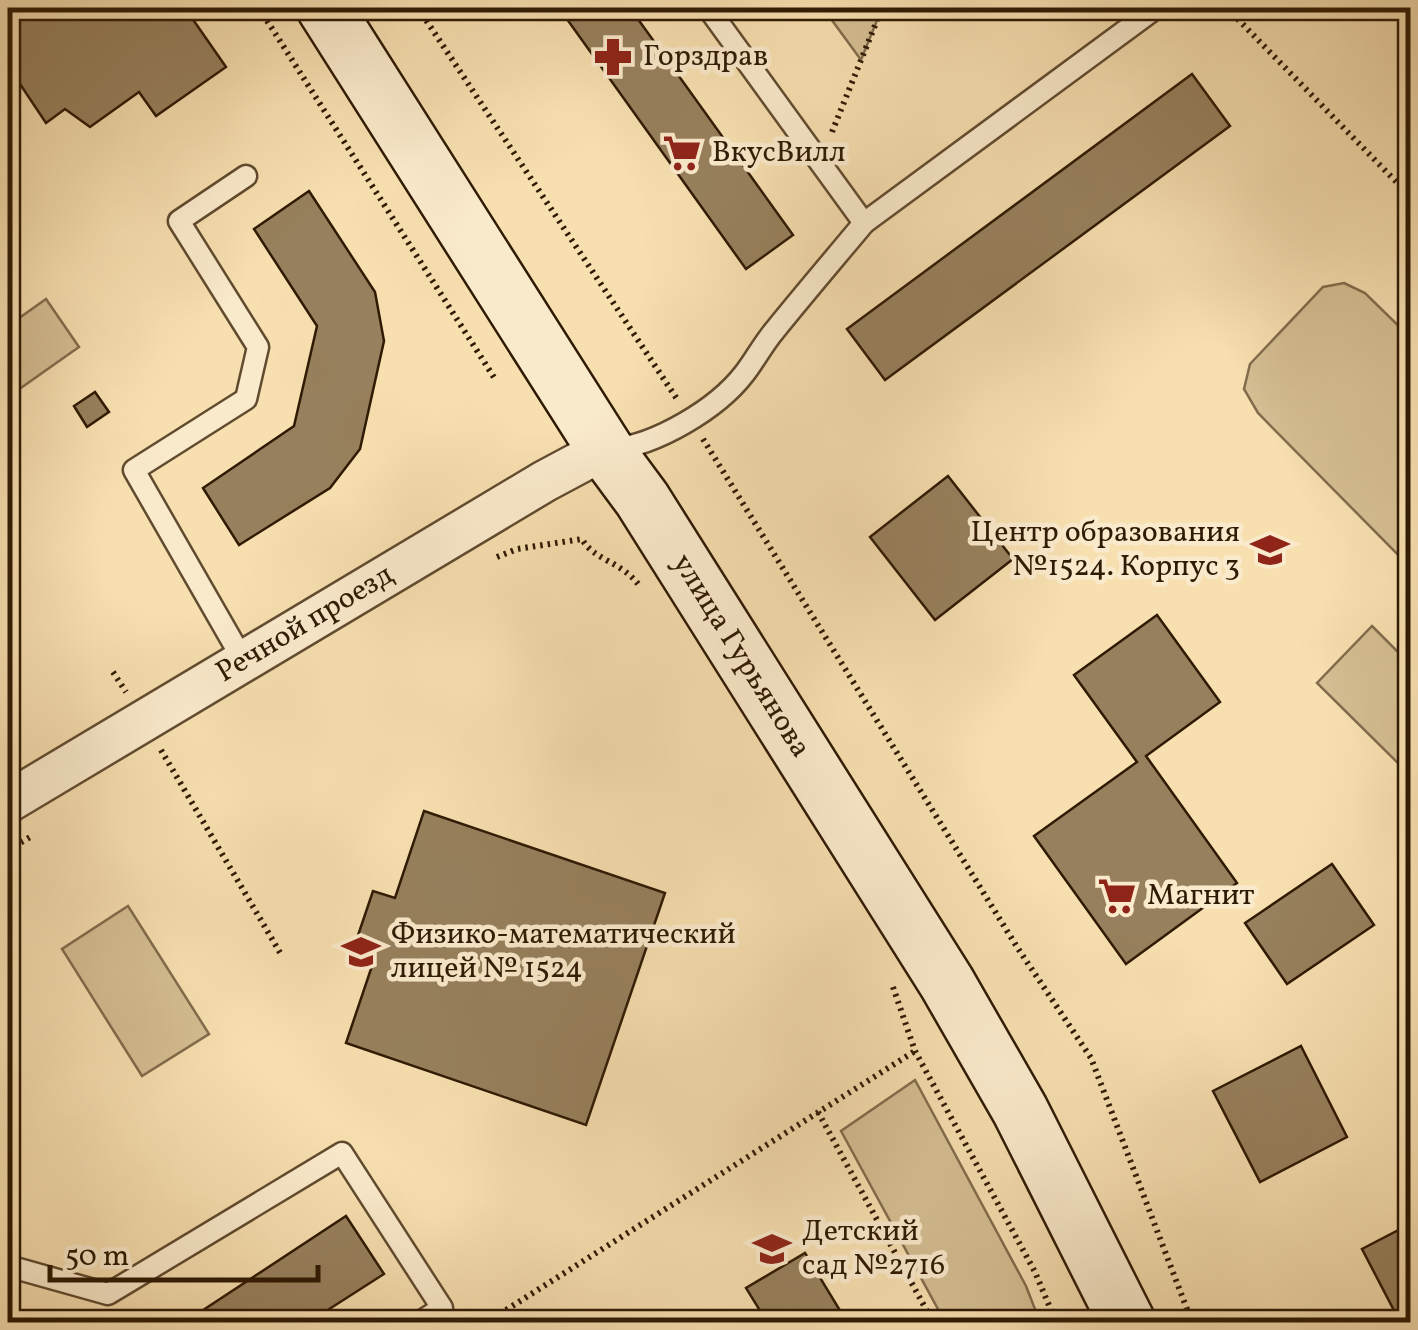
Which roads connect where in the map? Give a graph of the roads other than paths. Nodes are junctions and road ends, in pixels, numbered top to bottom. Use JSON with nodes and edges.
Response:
{"nodes":[{"id":1,"x":325,"y":8,"type":"edge"},
{"id":2,"x":708,"y":8,"type":"edge"},
{"id":3,"x":1156,"y":8,"type":"edge"},
{"id":4,"x":246,"y":176,"type":"dead end"},
{"id":5,"x":864,"y":223,"type":"junction"},
{"id":6,"x":605,"y":450,"type":"junction"},
{"id":7,"x":243,"y":660,"type":"junction"},
{"id":8,"x":8,"y":802,"type":"edge"},
{"id":9,"x":8,"y":1266,"type":"edge"},
{"id":10,"x":420,"y":1322,"type":"edge"},
{"id":11,"x":1127,"y":1322,"type":"edge"}],
"edges":[{"from":1,"to":6,"type":"main road","name":"улица Гурьянова"},
{"from":2,"to":5,"type":"lane"},
{"from":3,"to":5,"type":"lane"},
{"from":4,"to":7,"type":"lane"},
{"from":5,"to":6,"type":"lane"},
{"from":6,"to":7,"type":"street","name":"Речной проезд"},
{"from":6,"to":11,"type":"main road","name":"улица Гурьянова"},
{"from":7,"to":8,"type":"street","name":"Речной проезд"},
{"from":9,"to":10,"type":"lane"}]}
